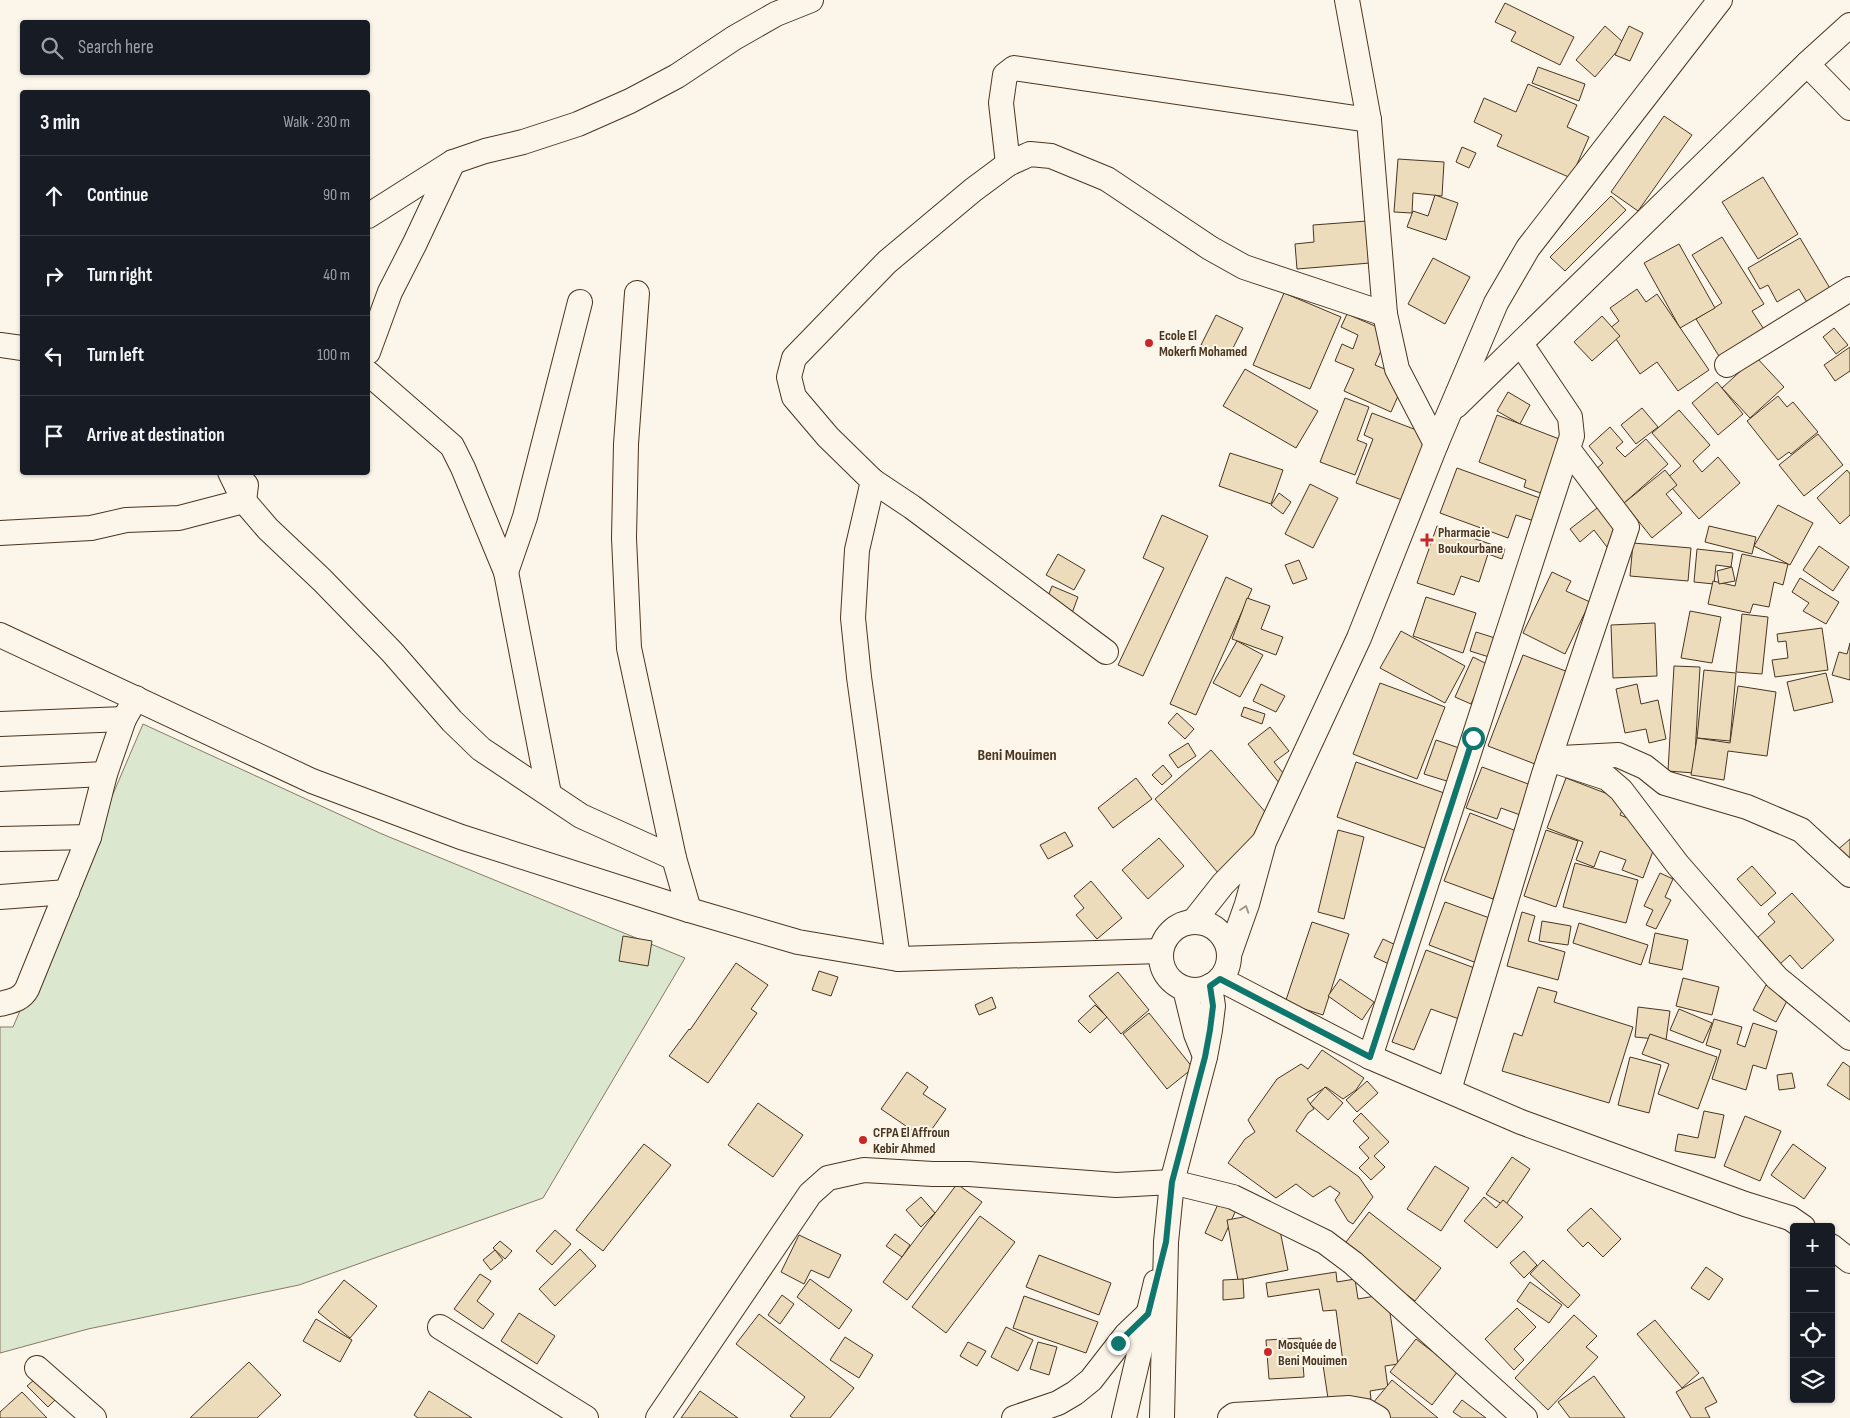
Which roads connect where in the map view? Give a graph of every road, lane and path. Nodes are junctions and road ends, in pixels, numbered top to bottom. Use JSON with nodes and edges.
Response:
{"nodes":[{"id":1,"x":810,"y":0,"type":"edge"},
{"id":2,"x":1347,"y":0,"type":"edge"},
{"id":3,"x":1720,"y":0,"type":"edge"},
{"id":4,"x":1850,"y":25,"type":"edge"},
{"id":5,"x":1807,"y":64,"type":"junction"},
{"id":6,"x":1850,"y":108,"type":"edge"},
{"id":7,"x":1369,"y":120,"type":"junction"},
{"id":8,"x":453,"y":162,"type":"junction"},
{"id":9,"x":1008,"y":164,"type":"junction"},
{"id":10,"x":370,"y":215,"type":"edge"},
{"id":11,"x":1850,"y":288,"type":"edge"},
{"id":12,"x":637,"y":293,"type":"dead end"},
{"id":13,"x":580,"y":302,"type":"dead end"},
{"id":14,"x":1385,"y":314,"type":"junction"},
{"id":15,"x":1521,"y":344,"type":"junction"},
{"id":16,"x":0,"y":346,"type":"edge"},
{"id":17,"x":370,"y":347,"type":"edge"},
{"id":18,"x":20,"y":348,"type":"edge"},
{"id":19,"x":1727,"y":365,"type":"dead end"},
{"id":20,"x":370,"y":376,"type":"edge"},
{"id":21,"x":1449,"y":414,"type":"junction"},
{"id":22,"x":1436,"y":444,"type":"junction"},
{"id":23,"x":1568,"y":448,"type":"junction"},
{"id":24,"x":231,"y":475,"type":"edge"},
{"id":25,"x":248,"y":475,"type":"edge"},
{"id":26,"x":873,"y":481,"type":"junction"},
{"id":27,"x":244,"y":501,"type":"junction"},
{"id":28,"x":0,"y":532,"type":"edge"},
{"id":29,"x":506,"y":572,"type":"junction"},
{"id":30,"x":0,"y":636,"type":"edge"},
{"id":31,"x":40,"y":652,"type":"junction"},
{"id":32,"x":1106,"y":652,"type":"dead end"},
{"id":33,"x":0,"y":655,"type":"edge"},
{"id":34,"x":136,"y":698,"type":"junction"},
{"id":35,"x":124,"y":719,"type":"junction"},
{"id":36,"x":0,"y":724,"type":"edge"},
{"id":37,"x":1549,"y":759,"type":"junction"},
{"id":38,"x":105,"y":774,"type":"junction"},
{"id":39,"x":0,"y":779,"type":"edge"},
{"id":40,"x":549,"y":794,"type":"junction"},
{"id":41,"x":89,"y":837,"type":"junction"},
{"id":42,"x":0,"y":839,"type":"edge"},
{"id":43,"x":1264,"y":842,"type":"junction"},
{"id":44,"x":674,"y":858,"type":"junction"},
{"id":45,"x":1850,"y":875,"type":"edge"},
{"id":46,"x":67,"y":892,"type":"junction"},
{"id":47,"x":0,"y":897,"type":"edge"},
{"id":48,"x":689,"y":910,"type":"junction"},
{"id":49,"x":1193,"y":922,"type":"junction"},
{"id":50,"x":1161,"y":951,"type":"junction"},
{"id":51,"x":1229,"y":955,"type":"junction"},
{"id":52,"x":898,"y":959,"type":"junction"},
{"id":53,"x":1215,"y":982,"type":"junction"},
{"id":54,"x":1185,"y":988,"type":"junction"},
{"id":55,"x":0,"y":1004,"type":"edge"},
{"id":56,"x":1850,"y":1038,"type":"edge"},
{"id":57,"x":1205,"y":1057,"type":"junction"},
{"id":58,"x":1370,"y":1057,"type":"junction"},
{"id":59,"x":1449,"y":1090,"type":"junction"},
{"id":60,"x":1172,"y":1182,"type":"junction"},
{"id":61,"x":1797,"y":1223,"type":"edge"},
{"id":62,"x":1166,"y":1242,"type":"junction"},
{"id":63,"x":1835,"y":1249,"type":"edge"},
{"id":64,"x":1850,"y":1261,"type":"edge"},
{"id":65,"x":1148,"y":1314,"type":"junction"},
{"id":66,"x":440,"y":1327,"type":"dead end"},
{"id":67,"x":38,"y":1368,"type":"dead end"},
{"id":68,"x":94,"y":1418,"type":"edge"},
{"id":69,"x":586,"y":1418,"type":"edge"},
{"id":70,"x":658,"y":1418,"type":"edge"},
{"id":71,"x":1014,"y":1418,"type":"edge"},
{"id":72,"x":1124,"y":1418,"type":"edge"},
{"id":73,"x":1162,"y":1418,"type":"edge"},
{"id":74,"x":1230,"y":1418,"type":"edge"},
{"id":75,"x":1378,"y":1418,"type":"edge"},
{"id":76,"x":1525,"y":1418,"type":"edge"}],
"edges":[{"from":1,"to":8,"type":"street"},
{"from":2,"to":7,"type":"street"},
{"from":3,"to":21,"type":"street"},
{"from":4,"to":5,"type":"street"},
{"from":5,"to":6,"type":"street"},
{"from":5,"to":15,"type":"street"},
{"from":7,"to":9,"type":"street"},
{"from":7,"to":14,"type":"street"},
{"from":8,"to":10,"type":"street"},
{"from":8,"to":17,"type":"street"},
{"from":9,"to":14,"type":"street"},
{"from":9,"to":26,"type":"street"},
{"from":11,"to":19,"type":"street"},
{"from":12,"to":44,"type":"street"},
{"from":13,"to":29,"type":"street"},
{"from":14,"to":22,"type":"street"},
{"from":15,"to":21,"type":"street"},
{"from":15,"to":23,"type":"street"},
{"from":16,"to":18,"type":"street"},
{"from":20,"to":29,"type":"street"},
{"from":21,"to":22,"type":"street"},
{"from":22,"to":43,"type":"street"},
{"from":23,"to":37,"type":"street"},
{"from":23,"to":58,"type":"street"},
{"from":24,"to":27,"type":"street"},
{"from":25,"to":27,"type":"street"},
{"from":26,"to":32,"type":"street"},
{"from":26,"to":52,"type":"street"},
{"from":27,"to":28,"type":"street"},
{"from":27,"to":40,"type":"street"},
{"from":29,"to":40,"type":"street"},
{"from":30,"to":31,"type":"street"},
{"from":31,"to":33,"type":"street"},
{"from":31,"to":34,"type":"street"},
{"from":34,"to":35,"type":"street"},
{"from":34,"to":48,"type":"street"},
{"from":35,"to":36,"type":"street"},
{"from":35,"to":38,"type":"street"},
{"from":37,"to":45,"type":"street"},
{"from":37,"to":56,"type":"street"},
{"from":37,"to":59,"type":"street"},
{"from":38,"to":39,"type":"street"},
{"from":38,"to":41,"type":"street"},
{"from":40,"to":44,"type":"street"},
{"from":41,"to":42,"type":"street"},
{"from":41,"to":46,"type":"street"},
{"from":43,"to":49,"type":"street"},
{"from":51,"to":43,"type":"street","one_way":true},
{"from":44,"to":48,"type":"street"},
{"from":46,"to":47,"type":"street"},
{"from":46,"to":55,"type":"street"},
{"from":48,"to":52,"type":"street"},
{"from":49,"to":50,"type":"street"},
{"from":49,"to":51,"type":"street"},
{"from":50,"to":52,"type":"street"},
{"from":50,"to":54,"type":"street"},
{"from":51,"to":53,"type":"street"},
{"from":53,"to":54,"type":"street"},
{"from":53,"to":57,"type":"street"},
{"from":53,"to":58,"type":"street"},
{"from":54,"to":57,"type":"street"},
{"from":57,"to":60,"type":"street"},
{"from":58,"to":59,"type":"street"},
{"from":59,"to":61,"type":"street"},
{"from":60,"to":62,"type":"street"},
{"from":60,"to":70,"type":"street"},
{"from":60,"to":76,"type":"street"},
{"from":62,"to":65,"type":"street"},
{"from":62,"to":73,"type":"street"},
{"from":63,"to":64,"type":"street"},
{"from":65,"to":71,"type":"street"},
{"from":65,"to":72,"type":"street"},
{"from":66,"to":69,"type":"street"},
{"from":67,"to":68,"type":"street"},
{"from":74,"to":75,"type":"street"}]}
